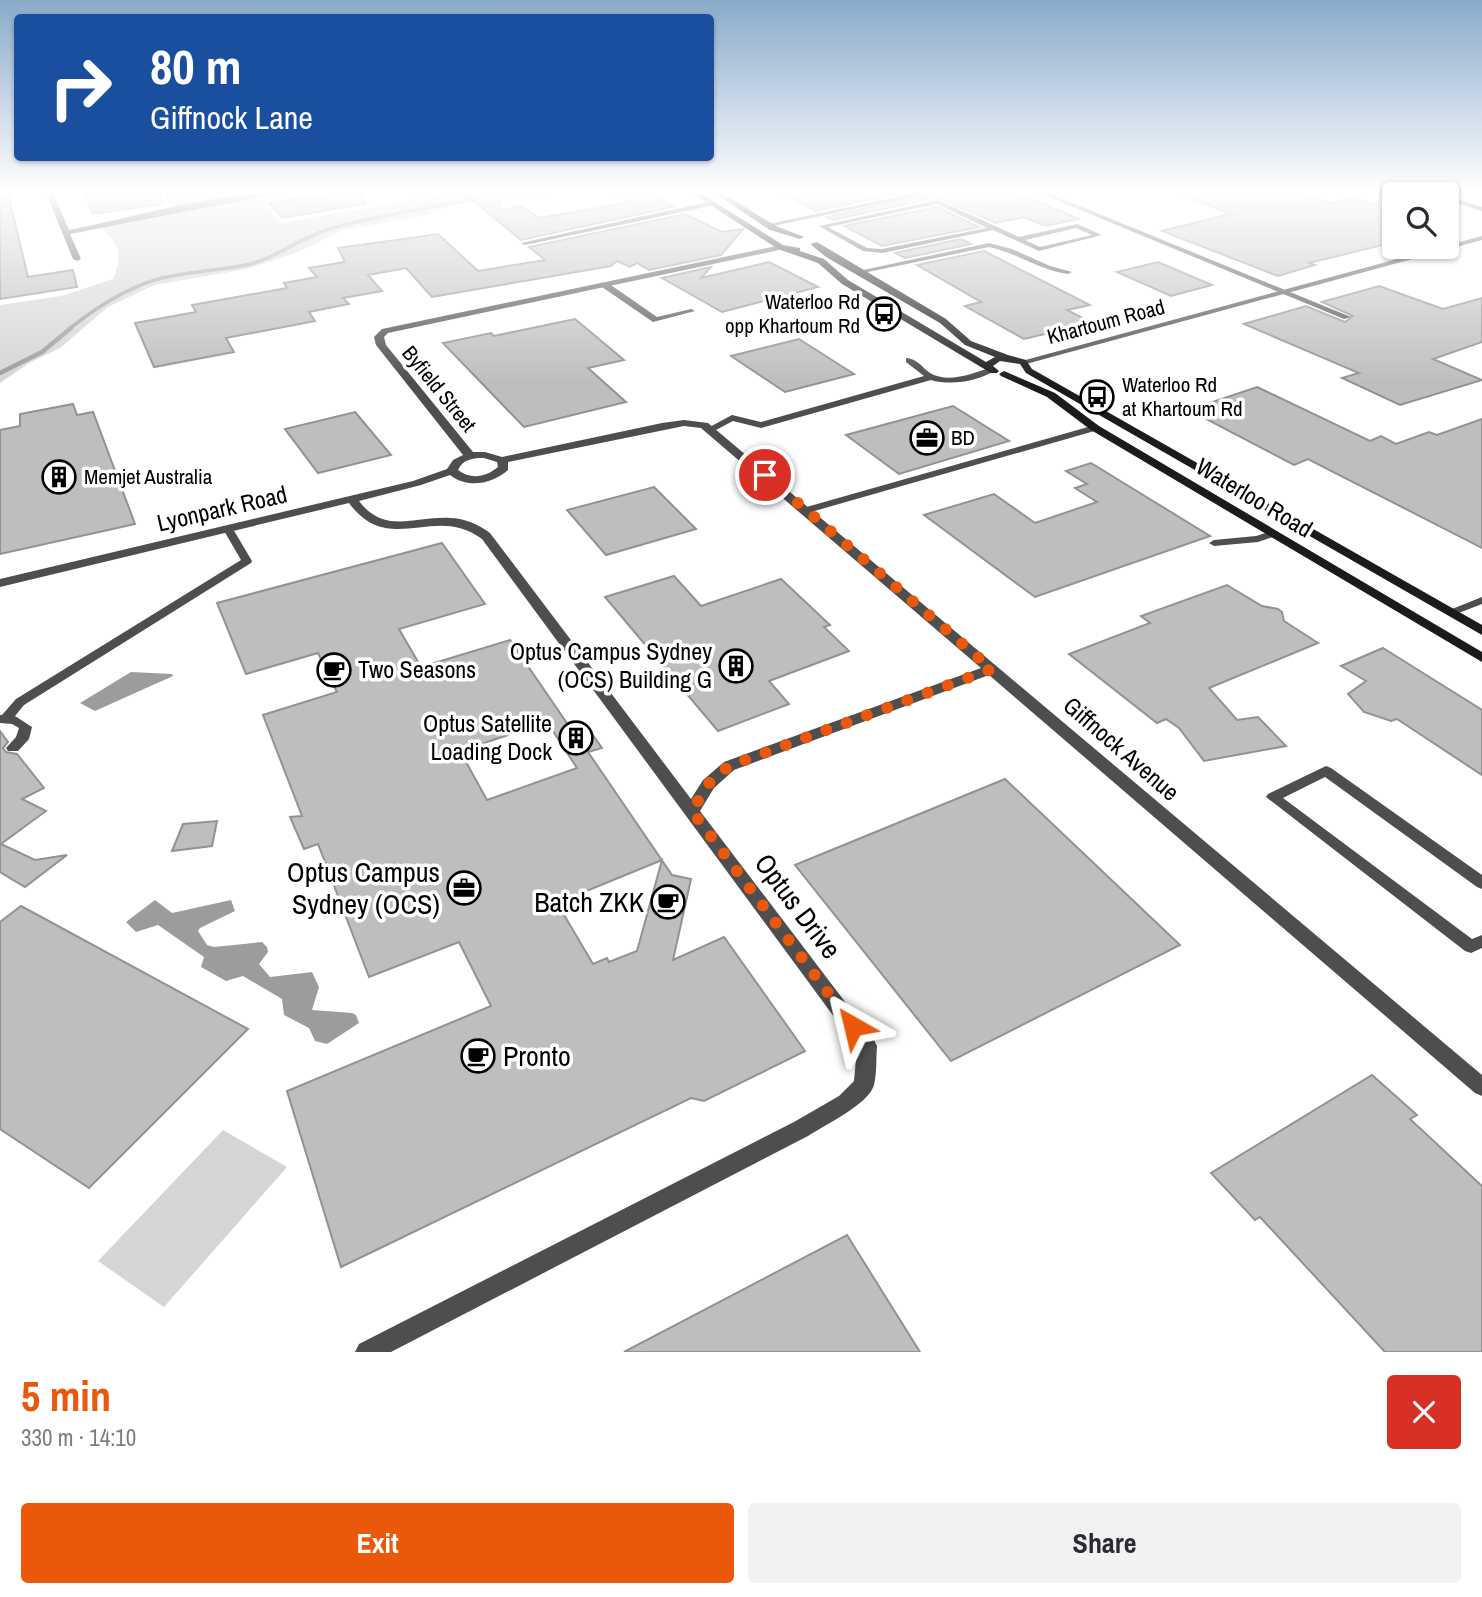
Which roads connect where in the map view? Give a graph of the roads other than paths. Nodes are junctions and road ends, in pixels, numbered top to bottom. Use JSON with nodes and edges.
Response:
{"nodes":[{"id":1,"x":75,"y":256,"type":"edge"},
{"id":2,"x":736,"y":256,"type":"edge"},
{"id":3,"x":808,"y":256,"type":"edge"},
{"id":4,"x":833,"y":256,"type":"edge"},
{"id":5,"x":935,"y":256,"type":"edge"},
{"id":6,"x":1020,"y":256,"type":"edge"},
{"id":7,"x":1196,"y":256,"type":"edge"},
{"id":8,"x":1416,"y":256,"type":"edge"},
{"id":9,"x":76,"y":259,"type":"dead end"},
{"id":10,"x":858,"y":272,"type":"junction"},
{"id":11,"x":1068,"y":272,"type":"dead end"},
{"id":12,"x":605,"y":285,"type":"junction"},
{"id":13,"x":1284,"y":292,"type":"junction"},
{"id":14,"x":691,"y":311,"type":"dead end"},
{"id":15,"x":1347,"y":317,"type":"dead end"},
{"id":16,"x":1007,"y":358,"type":"junction"},
{"id":17,"x":909,"y":360,"type":"dead end"},
{"id":18,"x":1025,"y":365,"type":"junction"},
{"id":19,"x":990,"y":368,"type":"junction"},
{"id":20,"x":1004,"y":374,"type":"junction"},
{"id":21,"x":931,"y":377,"type":"junction"},
{"id":22,"x":1095,"y":428,"type":"junction"},
{"id":23,"x":711,"y":429,"type":"junction"},
{"id":24,"x":470,"y":456,"type":"junction"},
{"id":25,"x":502,"y":460,"type":"junction"},
{"id":26,"x":452,"y":471,"type":"junction"},
{"id":27,"x":352,"y":499,"type":"junction"},
{"id":28,"x":807,"y":510,"type":"junction"},
{"id":29,"x":228,"y":529,"type":"junction"},
{"id":30,"x":1272,"y":534,"type":"junction"},
{"id":31,"x":1214,"y":542,"type":"dead end"},
{"id":32,"x":0,"y":583,"type":"edge"},
{"id":33,"x":1482,"y":600,"type":"edge"},
{"id":34,"x":1451,"y":613,"type":"junction"},
{"id":35,"x":1482,"y":631,"type":"edge"},
{"id":36,"x":1482,"y":657,"type":"edge"},
{"id":37,"x":992,"y":669,"type":"junction"},
{"id":38,"x":3,"y":719,"type":"edge"},
{"id":39,"x":13,"y":748,"type":"dead end"},
{"id":40,"x":692,"y":811,"type":"junction"},
{"id":41,"x":1482,"y":883,"type":"edge"},
{"id":42,"x":1482,"y":940,"type":"edge"},
{"id":43,"x":1482,"y":1087,"type":"edge"},
{"id":44,"x":367,"y":1352,"type":"edge"}],
"edges":[{"from":1,"to":9,"type":"street"},
{"from":2,"to":12,"type":"street","name":"Byfield Street"},
{"from":3,"to":19,"type":"street"},
{"from":4,"to":10,"type":"street"},
{"from":5,"to":10,"type":"lane"},
{"from":6,"to":11,"type":"lane"},
{"from":7,"to":13,"type":"lane"},
{"from":8,"to":13,"type":"street","name":"Khartoum Road"},
{"from":10,"to":16,"type":"street"},
{"from":12,"to":14,"type":"lane"},
{"from":12,"to":24,"type":"street","name":"Byfield Street"},
{"from":13,"to":15,"type":"lane"},
{"from":13,"to":18,"type":"street","name":"Khartoum Road"},
{"from":16,"to":18,"type":"street","name":"Waterloo Road"},
{"from":16,"to":19,"type":"street"},
{"from":17,"to":21,"type":"lane"},
{"from":18,"to":20,"type":"street"},
{"from":18,"to":34,"type":"street","name":"Waterloo Road"},
{"from":19,"to":20,"type":"street","name":"Waterloo Road"},
{"from":19,"to":21,"type":"lane"},
{"from":20,"to":22,"type":"street","name":"Waterloo Road"},
{"from":21,"to":23,"type":"lane"},
{"from":22,"to":28,"type":"lane"},
{"from":22,"to":30,"type":"street","name":"Waterloo Road"},
{"from":23,"to":25,"type":"street"},
{"from":23,"to":28,"type":"street","name":"Giffnock Avenue"},
{"from":24,"to":25,"type":"street"},
{"from":24,"to":26,"type":"street"},
{"from":25,"to":26,"type":"street"},
{"from":26,"to":27,"type":"street","name":"Lyonpark Road"},
{"from":27,"to":29,"type":"street","name":"Lyonpark Road"},
{"from":27,"to":40,"type":"street","name":"Optus Drive"},
{"from":28,"to":37,"type":"street","name":"Giffnock Avenue"},
{"from":29,"to":32,"type":"street","name":"Lyonpark Road"},
{"from":29,"to":38,"type":"lane"},
{"from":30,"to":31,"type":"lane"},
{"from":30,"to":36,"type":"street","name":"Waterloo Road"},
{"from":33,"to":34,"type":"lane"},
{"from":34,"to":35,"type":"street","name":"Waterloo Road"},
{"from":37,"to":40,"type":"street"},
{"from":37,"to":43,"type":"street","name":"Giffnock Avenue"},
{"from":38,"to":39,"type":"lane"},
{"from":40,"to":44,"type":"street","name":"Optus Drive"},
{"from":41,"to":42,"type":"lane"}]}
